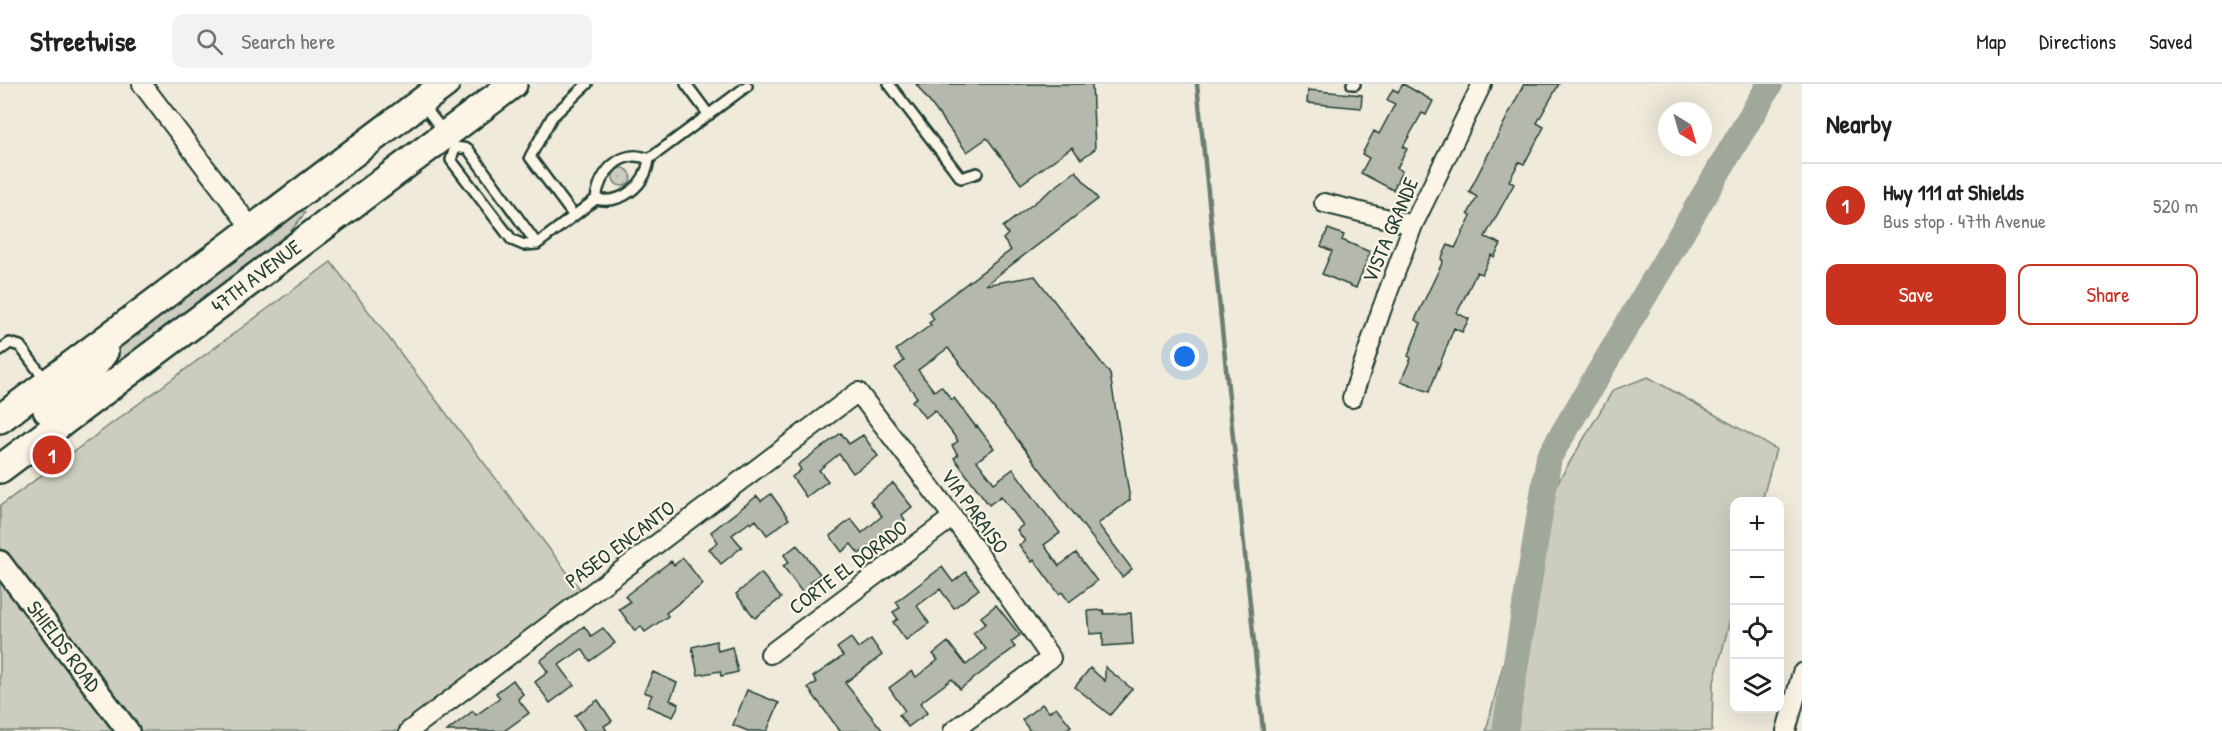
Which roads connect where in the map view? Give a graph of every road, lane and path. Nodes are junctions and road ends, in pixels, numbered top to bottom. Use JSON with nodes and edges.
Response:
{"nodes":[{"id":1,"x":142,"y":84,"type":"edge"},
{"id":2,"x":445,"y":84,"type":"edge"},
{"id":3,"x":513,"y":84,"type":"edge"},
{"id":4,"x":587,"y":84,"type":"edge"},
{"id":5,"x":686,"y":84,"type":"edge"},
{"id":6,"x":889,"y":84,"type":"edge"},
{"id":7,"x":1482,"y":84,"type":"edge"},
{"id":8,"x":748,"y":85,"type":"edge"},
{"id":9,"x":421,"y":102,"type":"junction"},
{"id":10,"x":709,"y":114,"type":"junction"},
{"id":11,"x":450,"y":141,"type":"junction"},
{"id":12,"x":649,"y":159,"type":"junction"},
{"id":13,"x":977,"y":173,"type":"dead end"},
{"id":14,"x":596,"y":199,"type":"junction"},
{"id":15,"x":1324,"y":202,"type":"dead end"},
{"id":16,"x":574,"y":216,"type":"junction"},
{"id":17,"x":1413,"y":225,"type":"junction"},
{"id":18,"x":252,"y":229,"type":"junction"},
{"id":19,"x":537,"y":244,"type":"junction"},
{"id":20,"x":122,"y":327,"type":"junction"},
{"id":21,"x":0,"y":350,"type":"edge"},
{"id":22,"x":48,"y":383,"type":"junction"},
{"id":23,"x":858,"y":392,"type":"joint"},
{"id":24,"x":1352,"y":398,"type":"dead end"},
{"id":25,"x":0,"y":419,"type":"edge"},
{"id":26,"x":0,"y":445,"type":"edge"},
{"id":27,"x":0,"y":469,"type":"edge"},
{"id":28,"x":953,"y":517,"type":"junction"},
{"id":29,"x":0,"y":562,"type":"edge"},
{"id":30,"x":770,"y":654,"type":"dead end"},
{"id":31,"x":1802,"y":673,"type":"edge"},
{"id":32,"x":128,"y":731,"type":"edge"},
{"id":33,"x":409,"y":731,"type":"edge"},
{"id":34,"x":953,"y":731,"type":"edge"},
{"id":35,"x":1786,"y":731,"type":"edge"}],
"edges":[{"from":1,"to":18,"type":"street"},
{"from":2,"to":9,"type":"main road","name":"47TH AVENUE"},
{"from":3,"to":11,"type":"main road","name":"47TH AVENUE"},
{"from":4,"to":16,"type":"lane"},
{"from":5,"to":10,"type":"lane"},
{"from":6,"to":13,"type":"lane"},
{"from":7,"to":17,"type":"street","name":"VISTA GRANDE"},
{"from":8,"to":10,"type":"lane"},
{"from":9,"to":11,"type":"lane"},
{"from":9,"to":18,"type":"main road","name":"47TH AVENUE"},
{"from":10,"to":12,"type":"lane"},
{"from":11,"to":19,"type":"lane"},
{"from":11,"to":19,"type":"lane"},
{"from":11,"to":27,"type":"main road","name":"47TH AVENUE"},
{"from":12,"to":14,"type":"lane"},
{"from":12,"to":14,"type":"lane"},
{"from":14,"to":16,"type":"lane"},
{"from":15,"to":17,"type":"street"},
{"from":16,"to":19,"type":"lane"},
{"from":17,"to":24,"type":"street","name":"VISTA GRANDE"},
{"from":18,"to":20,"type":"main road","name":"47TH AVENUE"},
{"from":20,"to":22,"type":"main road","name":"47TH AVENUE"},
{"from":20,"to":26,"type":"main road"},
{"from":21,"to":22,"type":"lane"},
{"from":22,"to":25,"type":"main road","name":"47TH AVENUE"},
{"from":23,"to":28,"type":"street","name":"VIA PARAISO"},
{"from":23,"to":33,"type":"street","name":"PASEO ENCANTO"},
{"from":28,"to":30,"type":"street","name":"CORTE EL DORADO"},
{"from":28,"to":34,"type":"street","name":"VIA PARAISO"},
{"from":29,"to":32,"type":"street","name":"SHIELDS ROAD"},
{"from":31,"to":35,"type":"street"}]}
